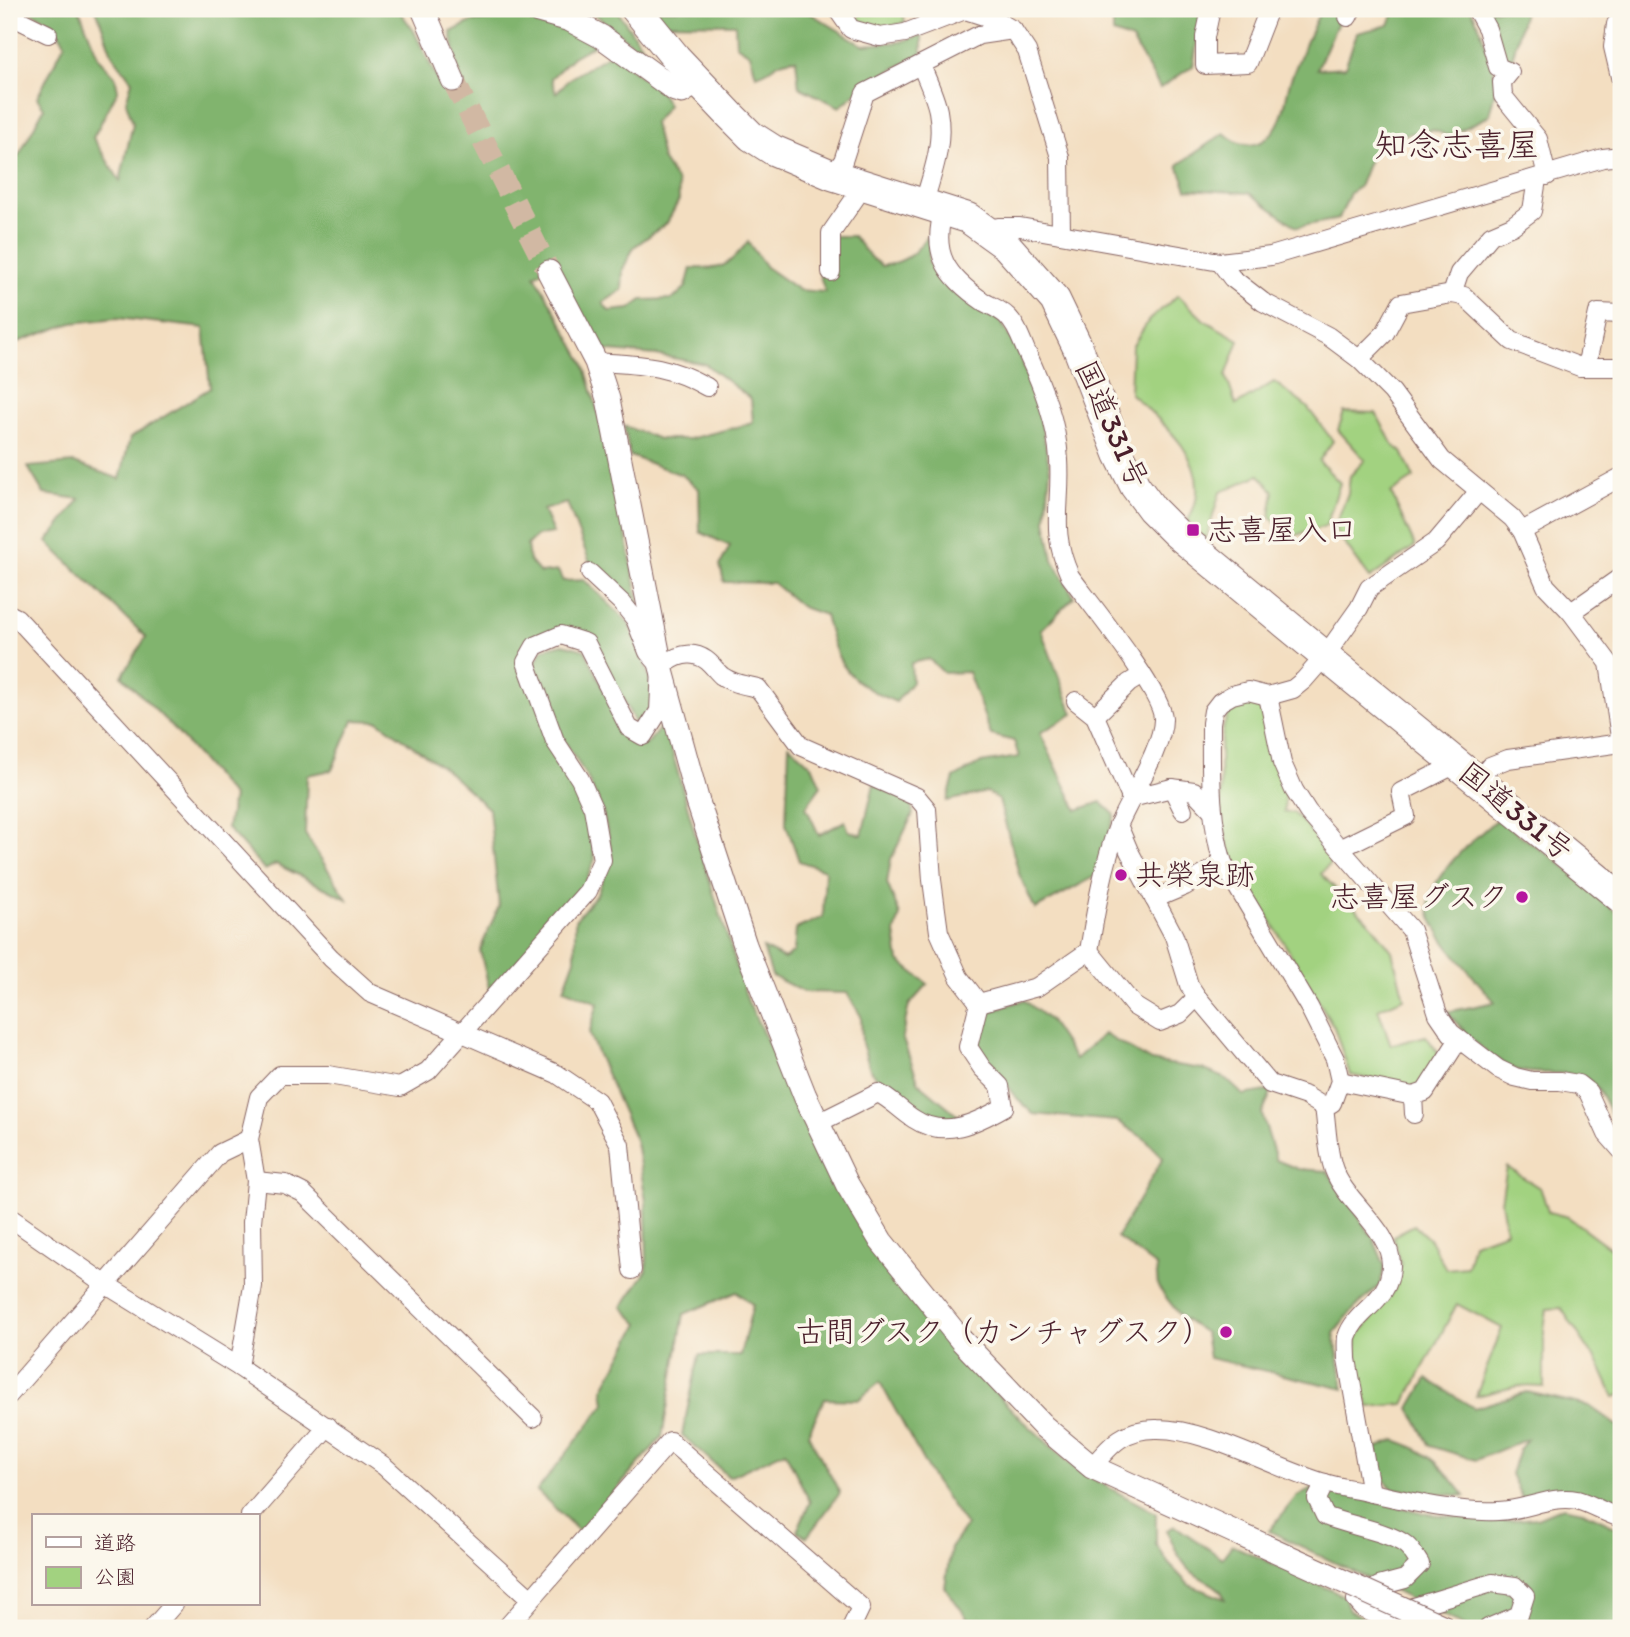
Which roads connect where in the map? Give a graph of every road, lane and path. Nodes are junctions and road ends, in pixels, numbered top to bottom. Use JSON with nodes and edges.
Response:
{"nodes":[{"id":1,"x":423,"y":9,"type":"edge"},
{"id":2,"x":531,"y":9,"type":"edge"},
{"id":3,"x":636,"y":9,"type":"edge"},
{"id":4,"x":837,"y":9,"type":"edge"},
{"id":5,"x":1211,"y":9,"type":"edge"},
{"id":6,"x":1269,"y":9,"type":"edge"},
{"id":7,"x":1476,"y":9,"type":"edge"},
{"id":8,"x":9,"y":15,"type":"edge"},
{"id":9,"x":1621,"y":24,"type":"edge"},
{"id":10,"x":1013,"y":30,"type":"junction"},
{"id":11,"x":48,"y":34,"type":"dead end"},
{"id":12,"x":921,"y":65,"type":"junction"},
{"id":13,"x":453,"y":80,"type":"tunnel mouth"},
{"id":14,"x":1621,"y":81,"type":"edge"},
{"id":15,"x":698,"y":82,"type":"junction"},
{"id":16,"x":1621,"y":156,"type":"edge"},
{"id":17,"x":832,"y":175,"type":"junction"},
{"id":18,"x":1542,"y":177,"type":"junction"},
{"id":19,"x":865,"y":184,"type":"junction"},
{"id":20,"x":934,"y":205,"type":"junction"},
{"id":21,"x":988,"y":230,"type":"junction"},
{"id":22,"x":1061,"y":234,"type":"junction"},
{"id":23,"x":1220,"y":262,"type":"junction"},
{"id":24,"x":549,"y":272,"type":"tunnel mouth"},
{"id":25,"x":831,"y":272,"type":"dead end"},
{"id":26,"x":1452,"y":294,"type":"junction"},
{"id":27,"x":1621,"y":314,"type":"edge"},
{"id":28,"x":1359,"y":359,"type":"junction"},
{"id":29,"x":596,"y":362,"type":"junction"},
{"id":30,"x":1586,"y":367,"type":"junction"},
{"id":31,"x":1621,"y":367,"type":"edge"},
{"id":32,"x":707,"y":387,"type":"dead end"},
{"id":33,"x":1621,"y":477,"type":"edge"},
{"id":34,"x":1479,"y":491,"type":"junction"},
{"id":35,"x":1522,"y":531,"type":"junction"},
{"id":36,"x":590,"y":573,"type":"dead end"},
{"id":37,"x":1621,"y":577,"type":"edge"},
{"id":38,"x":1571,"y":612,"type":"junction"},
{"id":39,"x":9,"y":614,"type":"edge"},
{"id":40,"x":1325,"y":656,"type":"junction"},
{"id":41,"x":1615,"y":659,"type":"edge"},
{"id":42,"x":661,"y":667,"type":"junction"},
{"id":43,"x":1142,"y":675,"type":"junction"},
{"id":44,"x":1268,"y":696,"type":"junction"},
{"id":45,"x":1076,"y":701,"type":"dead end"},
{"id":46,"x":1095,"y":716,"type":"junction"},
{"id":47,"x":1621,"y":743,"type":"edge"},
{"id":48,"x":1468,"y":771,"type":"junction"},
{"id":49,"x":1172,"y":788,"type":"junction"},
{"id":50,"x":1131,"y":799,"type":"junction"},
{"id":51,"x":1183,"y":810,"type":"dead end"},
{"id":52,"x":1212,"y":810,"type":"junction"},
{"id":53,"x":1118,"y":825,"type":"junction"},
{"id":54,"x":1341,"y":848,"type":"junction"},
{"id":55,"x":1223,"y":863,"type":"junction"},
{"id":56,"x":1621,"y":898,"type":"edge"},
{"id":57,"x":1154,"y":899,"type":"junction"},
{"id":58,"x":1089,"y":951,"type":"junction"},
{"id":59,"x":1197,"y":998,"type":"junction"},
{"id":60,"x":979,"y":1003,"type":"junction"},
{"id":61,"x":461,"y":1034,"type":"junction"},
{"id":62,"x":1459,"y":1039,"type":"junction"},
{"id":63,"x":1340,"y":1081,"type":"junction"},
{"id":64,"x":1324,"y":1107,"type":"junction"},
{"id":65,"x":818,"y":1123,"type":"junction"},
{"id":66,"x":249,"y":1139,"type":"junction"},
{"id":67,"x":1621,"y":1150,"type":"edge"},
{"id":68,"x":256,"y":1181,"type":"junction"},
{"id":69,"x":9,"y":1217,"type":"edge"},
{"id":70,"x":632,"y":1270,"type":"dead end"},
{"id":71,"x":106,"y":1284,"type":"junction"},
{"id":72,"x":239,"y":1367,"type":"junction"},
{"id":73,"x":9,"y":1395,"type":"edge"},
{"id":74,"x":533,"y":1418,"type":"dead end"},
{"id":75,"x":328,"y":1426,"type":"junction"},
{"id":76,"x":1092,"y":1467,"type":"junction"},
{"id":77,"x":1325,"y":1483,"type":"junction"},
{"id":78,"x":1371,"y":1493,"type":"junction"},
{"id":79,"x":252,"y":1514,"type":"edge"},
{"id":80,"x":1621,"y":1518,"type":"edge"},
{"id":81,"x":531,"y":1599,"type":"junction"},
{"id":82,"x":172,"y":1606,"type":"edge"},
{"id":83,"x":153,"y":1628,"type":"edge"},
{"id":84,"x":506,"y":1628,"type":"edge"},
{"id":85,"x":851,"y":1628,"type":"edge"},
{"id":86,"x":1446,"y":1628,"type":"edge"},
{"id":87,"x":1488,"y":1628,"type":"edge"}],
"edges":[{"from":1,"to":13,"type":"street"},
{"from":2,"to":15,"type":"street"},
{"from":3,"to":15,"type":"highway","name":"国道331号"},
{"from":4,"to":10,"type":"street"},
{"from":5,"to":6,"type":"street"},
{"from":7,"to":18,"type":"street"},
{"from":8,"to":11,"type":"street"},
{"from":9,"to":14,"type":"street"},
{"from":10,"to":12,"type":"street"},
{"from":10,"to":22,"type":"street"},
{"from":12,"to":17,"type":"street"},
{"from":12,"to":20,"type":"street"},
{"from":15,"to":17,"type":"highway","name":"国道331号"},
{"from":16,"to":18,"type":"street"},
{"from":17,"to":19,"type":"highway","name":"国道331号"},
{"from":18,"to":23,"type":"street"},
{"from":18,"to":26,"type":"street"},
{"from":19,"to":20,"type":"highway","name":"国道331号"},
{"from":19,"to":25,"type":"street"},
{"from":20,"to":21,"type":"highway","name":"国道331号"},
{"from":20,"to":43,"type":"street"},
{"from":21,"to":22,"type":"street"},
{"from":21,"to":40,"type":"highway","name":"国道331号"},
{"from":22,"to":23,"type":"street"},
{"from":23,"to":28,"type":"street"},
{"from":24,"to":29,"type":"street"},
{"from":26,"to":28,"type":"street"},
{"from":26,"to":30,"type":"street"},
{"from":27,"to":30,"type":"street"},
{"from":28,"to":34,"type":"street"},
{"from":29,"to":32,"type":"street"},
{"from":29,"to":42,"type":"street"},
{"from":30,"to":31,"type":"street"},
{"from":33,"to":35,"type":"street"},
{"from":34,"to":35,"type":"street"},
{"from":34,"to":40,"type":"street"},
{"from":35,"to":38,"type":"street"},
{"from":36,"to":42,"type":"street"},
{"from":37,"to":38,"type":"street"},
{"from":38,"to":41,"type":"street"},
{"from":39,"to":61,"type":"street"},
{"from":40,"to":44,"type":"street"},
{"from":40,"to":48,"type":"highway","name":"国道331号"},
{"from":41,"to":47,"type":"street"},
{"from":42,"to":60,"type":"street"},
{"from":42,"to":61,"type":"street"},
{"from":42,"to":65,"type":"street"},
{"from":43,"to":46,"type":"street"},
{"from":43,"to":50,"type":"street"},
{"from":44,"to":52,"type":"street"},
{"from":44,"to":54,"type":"street"},
{"from":45,"to":46,"type":"street"},
{"from":46,"to":50,"type":"street"},
{"from":47,"to":48,"type":"street"},
{"from":48,"to":54,"type":"street"},
{"from":48,"to":56,"type":"highway","name":"国道331号"},
{"from":49,"to":50,"type":"street"},
{"from":49,"to":51,"type":"street"},
{"from":49,"to":52,"type":"street"},
{"from":50,"to":53,"type":"street"},
{"from":52,"to":55,"type":"street"},
{"from":53,"to":57,"type":"street"},
{"from":53,"to":58,"type":"street"},
{"from":54,"to":62,"type":"street"},
{"from":55,"to":57,"type":"street"},
{"from":55,"to":63,"type":"street"},
{"from":57,"to":59,"type":"street"},
{"from":58,"to":59,"type":"street"},
{"from":58,"to":60,"type":"street"},
{"from":59,"to":64,"type":"street"},
{"from":60,"to":65,"type":"street"},
{"from":61,"to":66,"type":"street"},
{"from":61,"to":70,"type":"street"},
{"from":62,"to":63,"type":"street"},
{"from":62,"to":67,"type":"street"},
{"from":63,"to":64,"type":"street"},
{"from":64,"to":78,"type":"street"},
{"from":65,"to":76,"type":"street"},
{"from":66,"to":68,"type":"street"},
{"from":66,"to":71,"type":"street"},
{"from":68,"to":72,"type":"street"},
{"from":68,"to":74,"type":"street"},
{"from":69,"to":71,"type":"street"},
{"from":71,"to":72,"type":"street"},
{"from":71,"to":73,"type":"street"},
{"from":72,"to":75,"type":"street"},
{"from":75,"to":79,"type":"street"},
{"from":75,"to":81,"type":"street"},
{"from":76,"to":77,"type":"street"},
{"from":76,"to":86,"type":"street","bridge":true},
{"from":77,"to":78,"type":"street"},
{"from":77,"to":87,"type":"street"},
{"from":78,"to":80,"type":"street"},
{"from":81,"to":84,"type":"street"},
{"from":81,"to":85,"type":"street"},
{"from":82,"to":83,"type":"street"}]}
